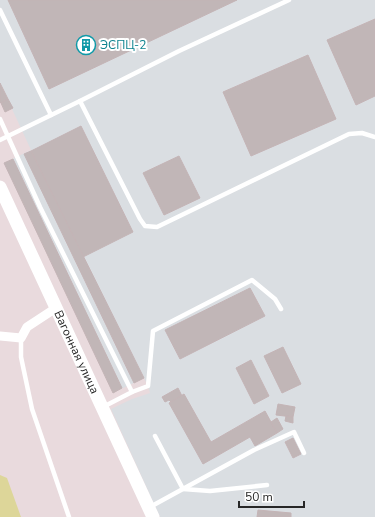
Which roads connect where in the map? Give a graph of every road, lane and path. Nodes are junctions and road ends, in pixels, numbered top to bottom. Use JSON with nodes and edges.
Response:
{"nodes":[{"id":1,"x":289,"y":0,"type":"edge"},
{"id":2,"x":0,"y":10,"type":"edge"},
{"id":3,"x":80,"y":101,"type":"junction"},
{"id":4,"x":51,"y":115,"type":"junction"},
{"id":5,"x":0,"y":119,"type":"edge"},
{"id":6,"x":7,"y":136,"type":"junction"},
{"id":7,"x":375,"y":137,"type":"edge"},
{"id":8,"x":0,"y":140,"type":"edge"},
{"id":9,"x":0,"y":187,"type":"edge"},
{"id":10,"x":56,"y":308,"type":"junction"},
{"id":11,"x":281,"y":309,"type":"dead end"},
{"id":12,"x":0,"y":336,"type":"edge"},
{"id":13,"x":21,"y":338,"type":"junction"},
{"id":14,"x":132,"y":392,"type":"junction"},
{"id":15,"x":102,"y":408,"type":"junction"},
{"id":16,"x":155,"y":436,"type":"dead end"},
{"id":17,"x":304,"y":453,"type":"dead end"},
{"id":18,"x":267,"y":485,"type":"dead end"},
{"id":19,"x":183,"y":489,"type":"junction"},
{"id":20,"x":151,"y":513,"type":"edge"},
{"id":21,"x":69,"y":517,"type":"edge"}],
"edges":[{"from":1,"to":3,"type":"lane"},
{"from":2,"to":4,"type":"lane"},
{"from":3,"to":4,"type":"lane"},
{"from":3,"to":7,"type":"lane"},
{"from":4,"to":6,"type":"lane"},
{"from":5,"to":6,"type":"lane"},
{"from":6,"to":8,"type":"lane"},
{"from":6,"to":14,"type":"lane"},
{"from":9,"to":10,"type":"street","name":"Вагонная улица"},
{"from":10,"to":13,"type":"street"},
{"from":10,"to":15,"type":"street","name":"Вагонная улица"},
{"from":11,"to":14,"type":"lane"},
{"from":12,"to":13,"type":"street"},
{"from":13,"to":21,"type":"lane"},
{"from":14,"to":15,"type":"lane"},
{"from":15,"to":20,"type":"street","name":"Вагонная улица"},
{"from":16,"to":19,"type":"lane"},
{"from":17,"to":19,"type":"lane"},
{"from":18,"to":19,"type":"lane"},
{"from":19,"to":20,"type":"lane"}]}
